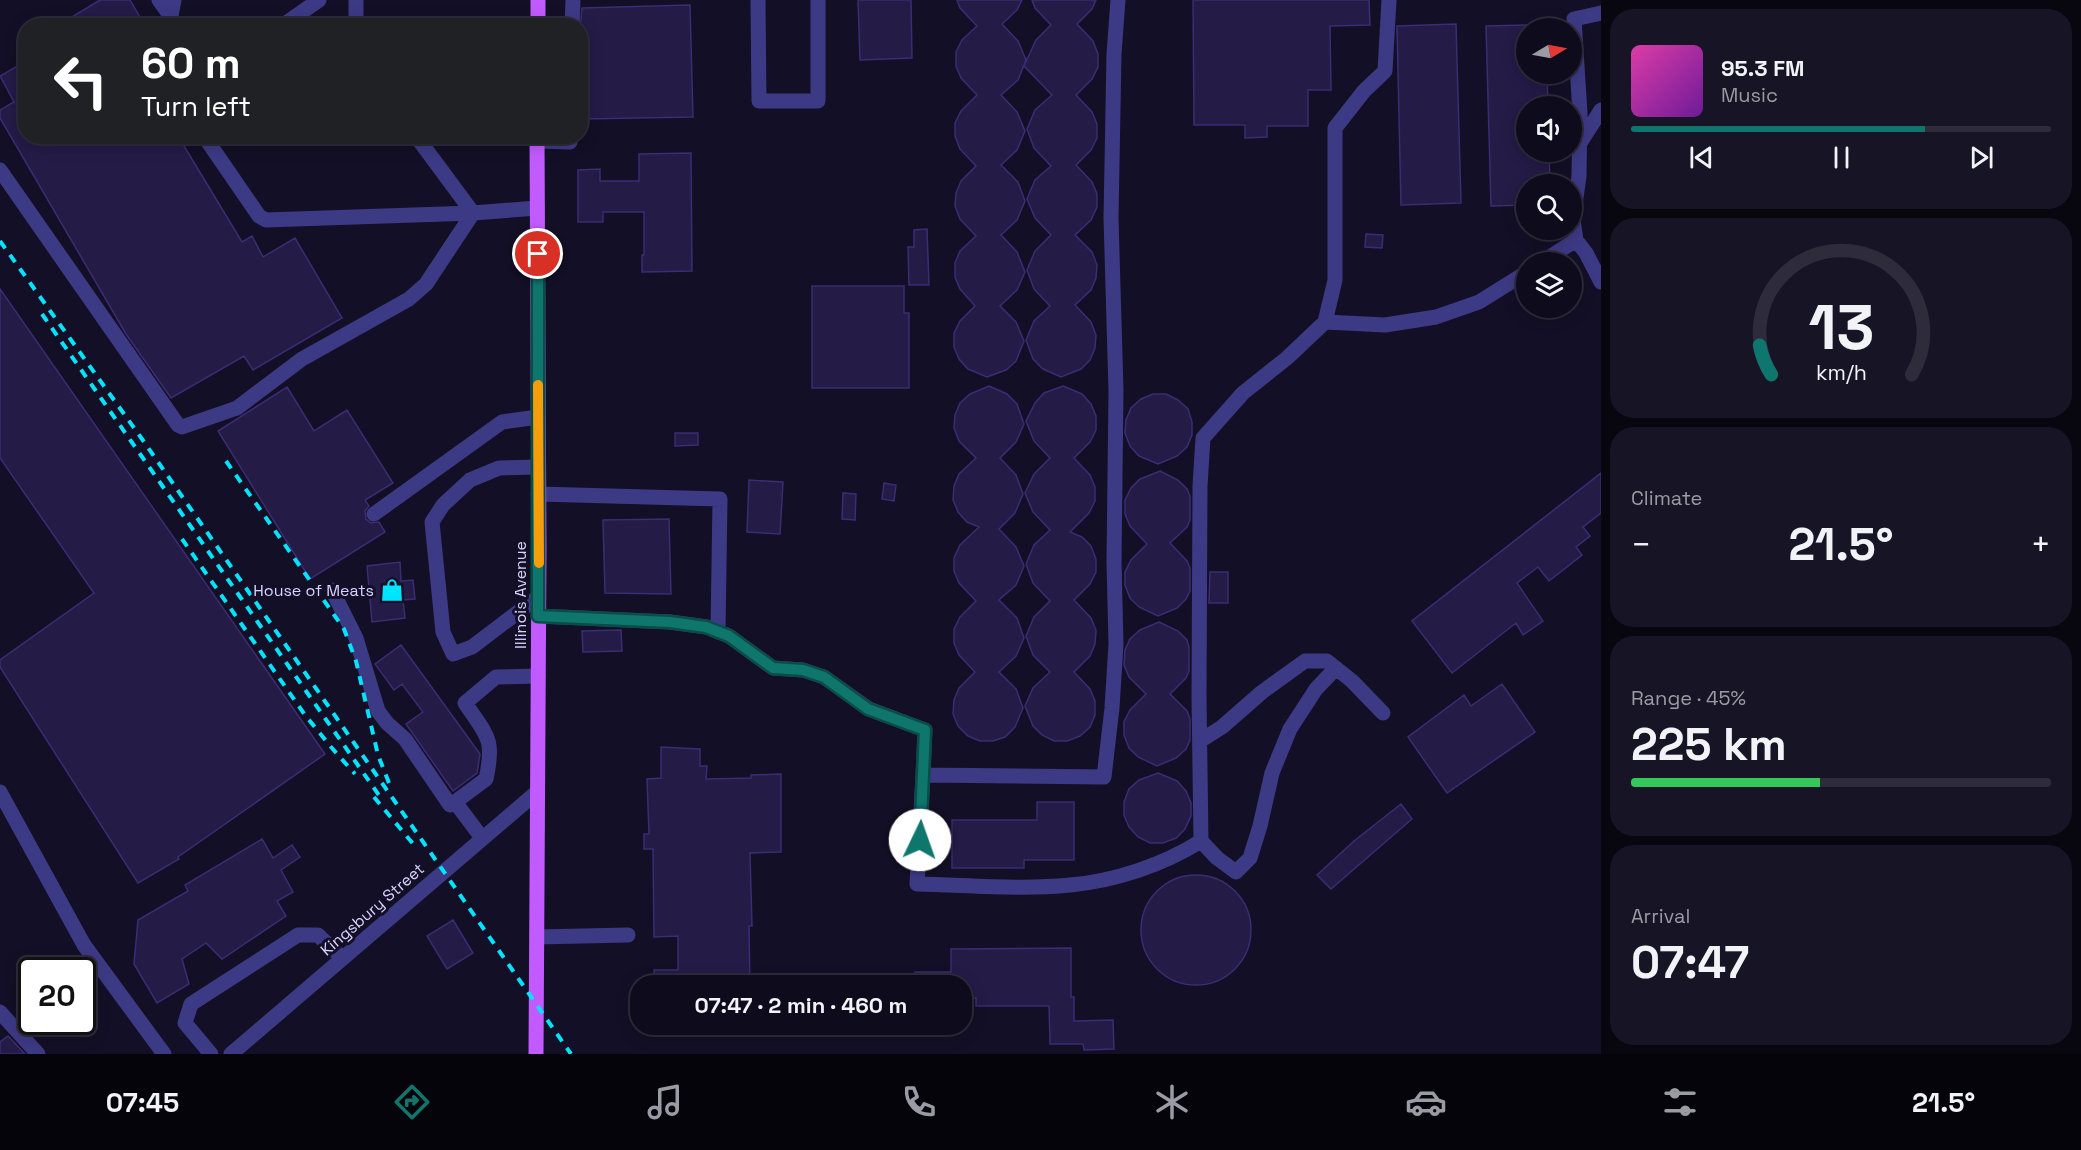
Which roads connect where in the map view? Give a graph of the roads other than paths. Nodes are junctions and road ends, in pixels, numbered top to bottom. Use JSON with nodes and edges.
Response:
{"nodes":[{"id":1,"x":159,"y":0,"type":"edge"},
{"id":2,"x":174,"y":0,"type":"edge"},
{"id":3,"x":319,"y":0,"type":"edge"},
{"id":4,"x":356,"y":0,"type":"edge"},
{"id":5,"x":538,"y":0,"type":"edge"},
{"id":6,"x":573,"y":0,"type":"edge"},
{"id":7,"x":758,"y":0,"type":"edge"},
{"id":8,"x":818,"y":0,"type":"edge"},
{"id":9,"x":1119,"y":0,"type":"edge"},
{"id":10,"x":1389,"y":0,"type":"edge"},
{"id":11,"x":1601,"y":13,"type":"edge"},
{"id":12,"x":168,"y":18,"type":"edge"},
{"id":13,"x":171,"y":18,"type":"edge"},
{"id":14,"x":293,"y":18,"type":"edge"},
{"id":15,"x":357,"y":18,"type":"edge"},
{"id":16,"x":538,"y":18,"type":"edge"},
{"id":17,"x":572,"y":18,"type":"edge"},
{"id":18,"x":1579,"y":96,"type":"edge"},
{"id":19,"x":1601,"y":110,"type":"edge"},
{"id":20,"x":1582,"y":139,"type":"edge"},
{"id":21,"x":210,"y":144,"type":"edge"},
{"id":22,"x":422,"y":144,"type":"edge"},
{"id":23,"x":537,"y":144,"type":"edge"},
{"id":24,"x":0,"y":170,"type":"edge"},
{"id":25,"x":537,"y":208,"type":"junction"},
{"id":26,"x":473,"y":213,"type":"junction"},
{"id":27,"x":1576,"y":240,"type":"joint"},
{"id":28,"x":1557,"y":252,"type":"edge"},
{"id":29,"x":1516,"y":279,"type":"edge"},
{"id":30,"x":1601,"y":282,"type":"edge"},
{"id":31,"x":1325,"y":322,"type":"junction"},
{"id":32,"x":538,"y":417,"type":"junction"},
{"id":33,"x":538,"y":467,"type":"junction"},
{"id":34,"x":538,"y":494,"type":"junction"},
{"id":35,"x":374,"y":514,"type":"dead end"},
{"id":36,"x":332,"y":590,"type":"dead end"},
{"id":37,"x":538,"y":597,"type":"junction"},
{"id":38,"x":538,"y":616,"type":"junction"},
{"id":39,"x":718,"y":632,"type":"junction"},
{"id":40,"x":1336,"y":668,"type":"junction"},
{"id":41,"x":538,"y":676,"type":"junction"},
{"id":42,"x":1383,"y":713,"type":"dead end"},
{"id":43,"x":1200,"y":741,"type":"junction"},
{"id":44,"x":923,"y":775,"type":"junction"},
{"id":45,"x":0,"y":792,"type":"edge"},
{"id":46,"x":537,"y":792,"type":"junction"},
{"id":47,"x":455,"y":802,"type":"junction"},
{"id":48,"x":482,"y":838,"type":"junction"},
{"id":49,"x":1201,"y":841,"type":"junction"},
{"id":50,"x":628,"y":935,"type":"dead end"},
{"id":51,"x":537,"y":937,"type":"junction"},
{"id":52,"x":342,"y":958,"type":"junction"},
{"id":53,"x":0,"y":1012,"type":"edge"},
{"id":54,"x":38,"y":1054,"type":"edge"},
{"id":55,"x":164,"y":1054,"type":"edge"},
{"id":56,"x":212,"y":1054,"type":"edge"},
{"id":57,"x":231,"y":1054,"type":"edge"},
{"id":58,"x":536,"y":1054,"type":"edge"}],
"edges":[{"from":1,"to":12,"type":"street"},
{"from":2,"to":13,"type":"street"},
{"from":3,"to":14,"type":"street"},
{"from":4,"to":15,"type":"street"},
{"from":5,"to":16,"type":"main road"},
{"from":6,"to":17,"type":"street"},
{"from":7,"to":8,"type":"street"},
{"from":9,"to":44,"type":"street"},
{"from":10,"to":31,"type":"street"},
{"from":11,"to":18,"type":"street"},
{"from":19,"to":20,"type":"street"},
{"from":21,"to":26,"type":"street"},
{"from":22,"to":26,"type":"street"},
{"from":23,"to":25,"type":"main road","name":"Illinois Avenue"},
{"from":24,"to":26,"type":"street"},
{"from":25,"to":26,"type":"street"},
{"from":25,"to":32,"type":"main road","name":"Illinois Avenue"},
{"from":27,"to":28,"type":"street"},
{"from":27,"to":30,"type":"street"},
{"from":29,"to":31,"type":"street"},
{"from":31,"to":43,"type":"street"},
{"from":32,"to":33,"type":"main road","name":"Illinois Avenue"},
{"from":32,"to":35,"type":"street"},
{"from":33,"to":34,"type":"main road","name":"Illinois Avenue"},
{"from":33,"to":37,"type":"street"},
{"from":34,"to":37,"type":"main road","name":"Illinois Avenue"},
{"from":34,"to":39,"type":"street"},
{"from":36,"to":47,"type":"street"},
{"from":37,"to":38,"type":"main road","name":"Illinois Avenue"},
{"from":38,"to":39,"type":"street"},
{"from":38,"to":41,"type":"main road","name":"Illinois Avenue"},
{"from":39,"to":44,"type":"street"},
{"from":40,"to":42,"type":"street"},
{"from":40,"to":43,"type":"street"},
{"from":40,"to":49,"type":"street"},
{"from":41,"to":46,"type":"main road","name":"Illinois Avenue"},
{"from":41,"to":47,"type":"street"},
{"from":43,"to":49,"type":"street"},
{"from":44,"to":49,"type":"street"},
{"from":45,"to":55,"type":"street"},
{"from":46,"to":48,"type":"street","name":"Kingsbury Street"},
{"from":46,"to":51,"type":"main road","name":"Illinois Avenue"},
{"from":47,"to":48,"type":"street"},
{"from":48,"to":52,"type":"street","name":"Kingsbury Street"},
{"from":50,"to":51,"type":"street"},
{"from":51,"to":58,"type":"main road","name":"Illinois Avenue"},
{"from":52,"to":56,"type":"street"},
{"from":52,"to":57,"type":"street","name":"Kingsbury Street"},
{"from":53,"to":54,"type":"street"}]}
